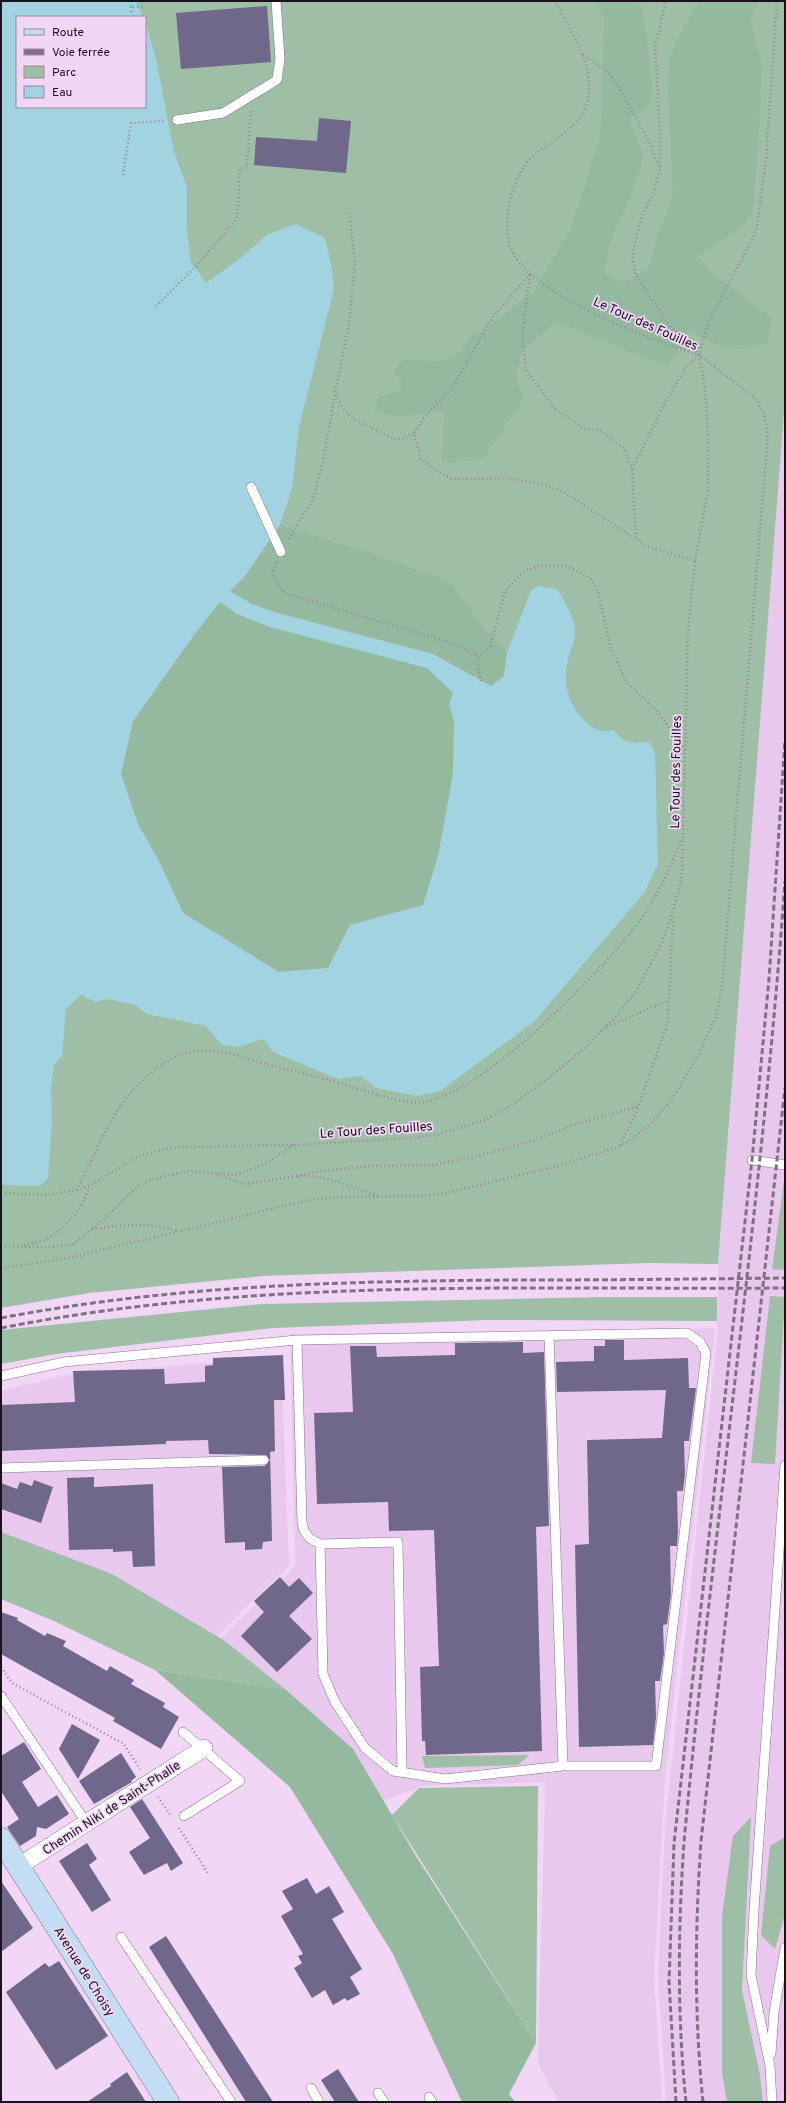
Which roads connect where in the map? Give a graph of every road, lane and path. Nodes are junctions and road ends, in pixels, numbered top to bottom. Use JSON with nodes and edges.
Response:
{"nodes":[{"id":1,"x":130,"y":1,"type":"edge"},
{"id":2,"x":276,"y":1,"type":"edge"},
{"id":3,"x":555,"y":1,"type":"edge"},
{"id":4,"x":666,"y":1,"type":"edge"},
{"id":5,"x":777,"y":1,"type":"edge"},
{"id":6,"x":130,"y":7,"type":"junction"},
{"id":7,"x":144,"y":7,"type":"dead end"},
{"id":8,"x":131,"y":14,"type":"dead end"},
{"id":9,"x":582,"y":55,"type":"junction"},
{"id":10,"x":252,"y":97,"type":"junction"},
{"id":11,"x":177,"y":120,"type":"joint"},
{"id":12,"x":660,"y":168,"type":"junction"},
{"id":13,"x":123,"y":176,"type":"dead end"},
{"id":14,"x":349,"y":213,"type":"dead end"},
{"id":15,"x":530,"y":274,"type":"junction"},
{"id":16,"x":156,"y":306,"type":"dead end"},
{"id":17,"x":698,"y":355,"type":"junction"},
{"id":18,"x":335,"y":393,"type":"junction"},
{"id":19,"x":414,"y":433,"type":"junction"},
{"id":20,"x":632,"y":468,"type":"junction"},
{"id":21,"x":251,"y":487,"type":"dead end"},
{"id":22,"x":636,"y":539,"type":"junction"},
{"id":23,"x":281,"y":552,"type":"junction"},
{"id":24,"x":695,"y":561,"type":"junction"},
{"id":25,"x":479,"y":656,"type":"junction"},
{"id":26,"x":481,"y":681,"type":"dead end"},
{"id":27,"x":685,"y":750,"type":"junction"},
{"id":28,"x":684,"y":835,"type":"junction"},
{"id":29,"x":673,"y":913,"type":"junction"},
{"id":30,"x":669,"y":1000,"type":"junction"},
{"id":31,"x":606,"y":1027,"type":"junction"},
{"id":32,"x":638,"y":1106,"type":"junction"},
{"id":33,"x":294,"y":1145,"type":"junction"},
{"id":34,"x":620,"y":1146,"type":"junction"},
{"id":35,"x":752,"y":1160,"type":"dead end"},
{"id":36,"x":785,"y":1165,"type":"edge"},
{"id":37,"x":211,"y":1173,"type":"junction"},
{"id":38,"x":297,"y":1176,"type":"junction"},
{"id":39,"x":89,"y":1186,"type":"junction"},
{"id":40,"x":77,"y":1190,"type":"junction"},
{"id":41,"x":1,"y":1193,"type":"edge"},
{"id":42,"x":381,"y":1197,"type":"junction"},
{"id":43,"x":91,"y":1229,"type":"junction"},
{"id":44,"x":179,"y":1231,"type":"junction"},
{"id":45,"x":1,"y":1246,"type":"edge"},
{"id":46,"x":20,"y":1246,"type":"junction"},
{"id":47,"x":1,"y":1268,"type":"edge"},
{"id":48,"x":549,"y":1335,"type":"junction"},
{"id":49,"x":297,"y":1340,"type":"junction"},
{"id":50,"x":1,"y":1376,"type":"edge"},
{"id":51,"x":264,"y":1460,"type":"dead end"},
{"id":52,"x":785,"y":1464,"type":"edge"},
{"id":53,"x":1,"y":1468,"type":"edge"},
{"id":54,"x":320,"y":1544,"type":"junction"},
{"id":55,"x":1,"y":1667,"type":"edge"},
{"id":56,"x":1,"y":1696,"type":"edge"},
{"id":57,"x":183,"y":1732,"type":"dead end"},
{"id":58,"x":204,"y":1748,"type":"junction"},
{"id":59,"x":563,"y":1766,"type":"junction"},
{"id":60,"x":402,"y":1772,"type":"junction"},
{"id":61,"x":149,"y":1783,"type":"junction"},
{"id":62,"x":184,"y":1816,"type":"dead end"},
{"id":63,"x":86,"y":1822,"type":"junction"},
{"id":64,"x":1,"y":1839,"type":"edge"},
{"id":65,"x":19,"y":1866,"type":"junction"},
{"id":66,"x":209,"y":1875,"type":"dead end"},
{"id":67,"x":121,"y":1937,"type":"dead end"},
{"id":68,"x":785,"y":1948,"type":"edge"},
{"id":69,"x":770,"y":2066,"type":"junction"},
{"id":70,"x":311,"y":2088,"type":"dead end"},
{"id":71,"x":378,"y":2093,"type":"dead end"},
{"id":72,"x":168,"y":2102,"type":"edge"},
{"id":73,"x":231,"y":2102,"type":"edge"},
{"id":74,"x":319,"y":2102,"type":"edge"},
{"id":75,"x":384,"y":2102,"type":"edge"},
{"id":76,"x":772,"y":2102,"type":"edge"}],
"edges":[{"from":1,"to":6,"type":"path"},
{"from":2,"to":10,"type":"lane"},
{"from":3,"to":9,"type":"path","name":"Le Tour des Fouilles"},
{"from":4,"to":12,"type":"path"},
{"from":5,"to":17,"type":"path"},
{"from":6,"to":7,"type":"path"},
{"from":6,"to":8,"type":"path"},
{"from":9,"to":12,"type":"path"},
{"from":9,"to":15,"type":"path","name":"Le Tour des Fouilles"},
{"from":10,"to":11,"type":"lane"},
{"from":10,"to":16,"type":"path"},
{"from":11,"to":13,"type":"path"},
{"from":12,"to":17,"type":"path"},
{"from":14,"to":18,"type":"path"},
{"from":15,"to":17,"type":"path","name":"Le Tour des Fouilles"},
{"from":15,"to":19,"type":"path"},
{"from":15,"to":20,"type":"path"},
{"from":17,"to":20,"type":"path"},
{"from":17,"to":24,"type":"path","name":"Le Tour des Fouilles"},
{"from":17,"to":34,"type":"path"},
{"from":18,"to":19,"type":"path"},
{"from":18,"to":23,"type":"path"},
{"from":19,"to":22,"type":"path"},
{"from":20,"to":22,"type":"path"},
{"from":21,"to":23,"type":"lane"},
{"from":22,"to":24,"type":"path"},
{"from":23,"to":25,"type":"path"},
{"from":24,"to":27,"type":"path","name":"Le Tour des Fouilles"},
{"from":25,"to":26,"type":"path"},
{"from":25,"to":27,"type":"path"},
{"from":27,"to":28,"type":"path","name":"Le Tour des Fouilles"},
{"from":28,"to":29,"type":"path","name":"Le Tour des Fouilles"},
{"from":28,"to":40,"type":"path"},
{"from":29,"to":30,"type":"path"},
{"from":29,"to":31,"type":"path","name":"Le Tour des Fouilles"},
{"from":30,"to":31,"type":"path"},
{"from":30,"to":32,"type":"path"},
{"from":31,"to":33,"type":"path","name":"Le Tour des Fouilles"},
{"from":32,"to":34,"type":"path"},
{"from":32,"to":38,"type":"path"},
{"from":33,"to":37,"type":"path"},
{"from":33,"to":39,"type":"path","name":"Le Tour des Fouilles"},
{"from":34,"to":42,"type":"path"},
{"from":35,"to":36,"type":"lane"},
{"from":37,"to":38,"type":"path"},
{"from":37,"to":43,"type":"path"},
{"from":38,"to":42,"type":"path"},
{"from":39,"to":40,"type":"path","name":"Le Tour des Fouilles"},
{"from":39,"to":46,"type":"path"},
{"from":40,"to":41,"type":"path","name":"Le Tour des Fouilles"},
{"from":42,"to":44,"type":"path"},
{"from":43,"to":44,"type":"path"},
{"from":43,"to":46,"type":"path"},
{"from":44,"to":47,"type":"path"},
{"from":45,"to":46,"type":"path"},
{"from":48,"to":49,"type":"lane"},
{"from":48,"to":59,"type":"lane"},
{"from":48,"to":59,"type":"lane"},
{"from":49,"to":50,"type":"lane"},
{"from":49,"to":54,"type":"lane"},
{"from":51,"to":53,"type":"lane"},
{"from":52,"to":69,"type":"lane"},
{"from":54,"to":60,"type":"lane"},
{"from":54,"to":60,"type":"lane"},
{"from":55,"to":61,"type":"path"},
{"from":56,"to":63,"type":"lane"},
{"from":57,"to":58,"type":"lane"},
{"from":58,"to":61,"type":"street","name":"Chemin Niki de Saint-Phalle"},
{"from":58,"to":62,"type":"lane"},
{"from":59,"to":60,"type":"lane"},
{"from":61,"to":63,"type":"street","name":"Chemin Niki de Saint-Phalle"},
{"from":61,"to":66,"type":"path"},
{"from":63,"to":65,"type":"street","name":"Chemin Niki de Saint-Phalle"},
{"from":64,"to":65,"type":"main road","name":"Avenue de Choisy"},
{"from":65,"to":72,"type":"main road","name":"Avenue de Choisy"},
{"from":67,"to":73,"type":"lane"},
{"from":68,"to":69,"type":"lane"},
{"from":69,"to":76,"type":"lane"},
{"from":70,"to":74,"type":"lane"},
{"from":71,"to":75,"type":"lane"}]}
